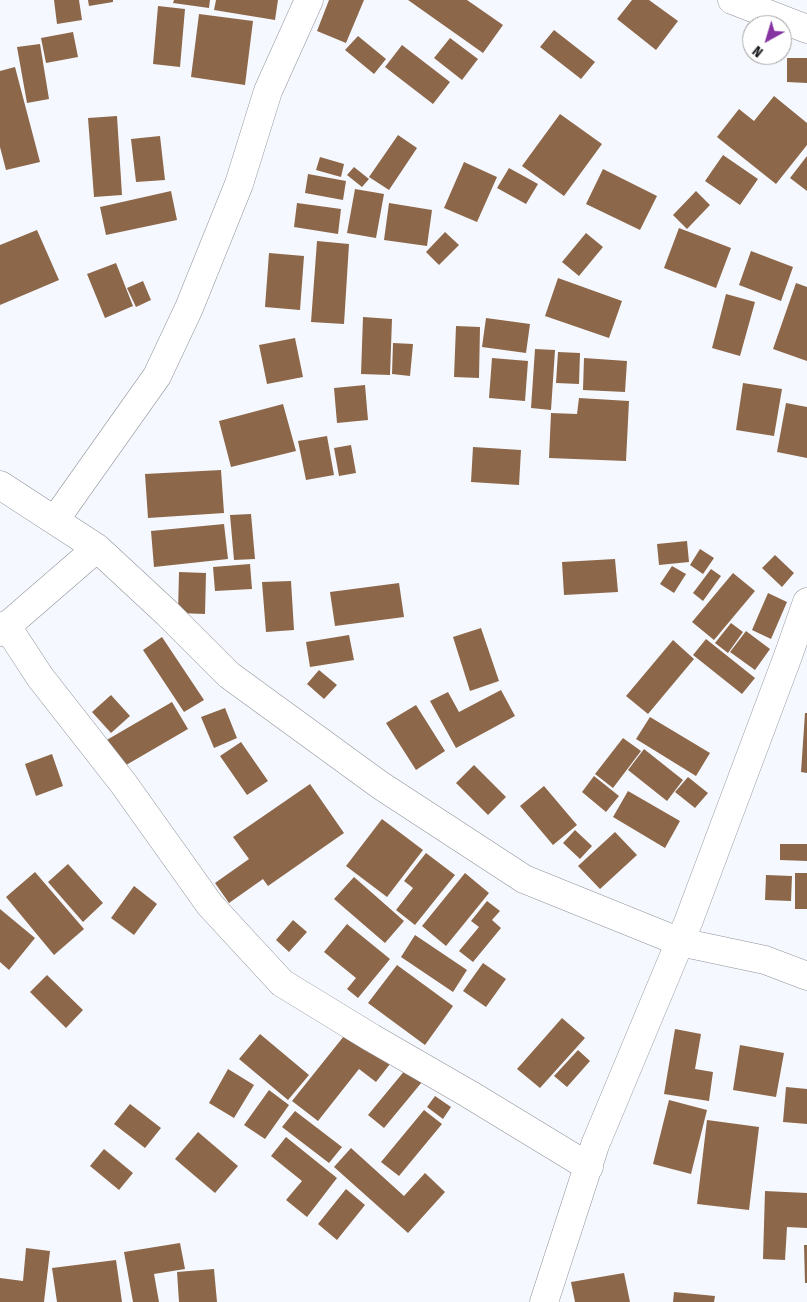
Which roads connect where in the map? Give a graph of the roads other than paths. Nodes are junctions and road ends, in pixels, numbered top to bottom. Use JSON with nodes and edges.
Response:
{"nodes":[{"id":1,"x":309,"y":0,"type":"edge"},
{"id":2,"x":732,"y":0,"type":"edge"},
{"id":3,"x":807,"y":29,"type":"edge"},
{"id":4,"x":0,"y":485,"type":"edge"},
{"id":5,"x":55,"y":520,"type":"junction"},
{"id":6,"x":97,"y":548,"type":"junction"},
{"id":7,"x":807,"y":602,"type":"edge"},
{"id":8,"x":3,"y":629,"type":"edge"},
{"id":9,"x":680,"y":942,"type":"junction"},
{"id":10,"x":807,"y":976,"type":"edge"},
{"id":11,"x":588,"y":1167,"type":"junction"},
{"id":12,"x":544,"y":1302,"type":"edge"}],
"edges":[{"from":1,"to":5,"type":"street"},
{"from":2,"to":3,"type":"street"},
{"from":4,"to":5,"type":"street"},
{"from":5,"to":6,"type":"street"},
{"from":6,"to":8,"type":"street"},
{"from":6,"to":9,"type":"street"},
{"from":7,"to":9,"type":"street"},
{"from":8,"to":11,"type":"street"},
{"from":9,"to":10,"type":"street"},
{"from":9,"to":11,"type":"street"},
{"from":11,"to":12,"type":"street"}]}
